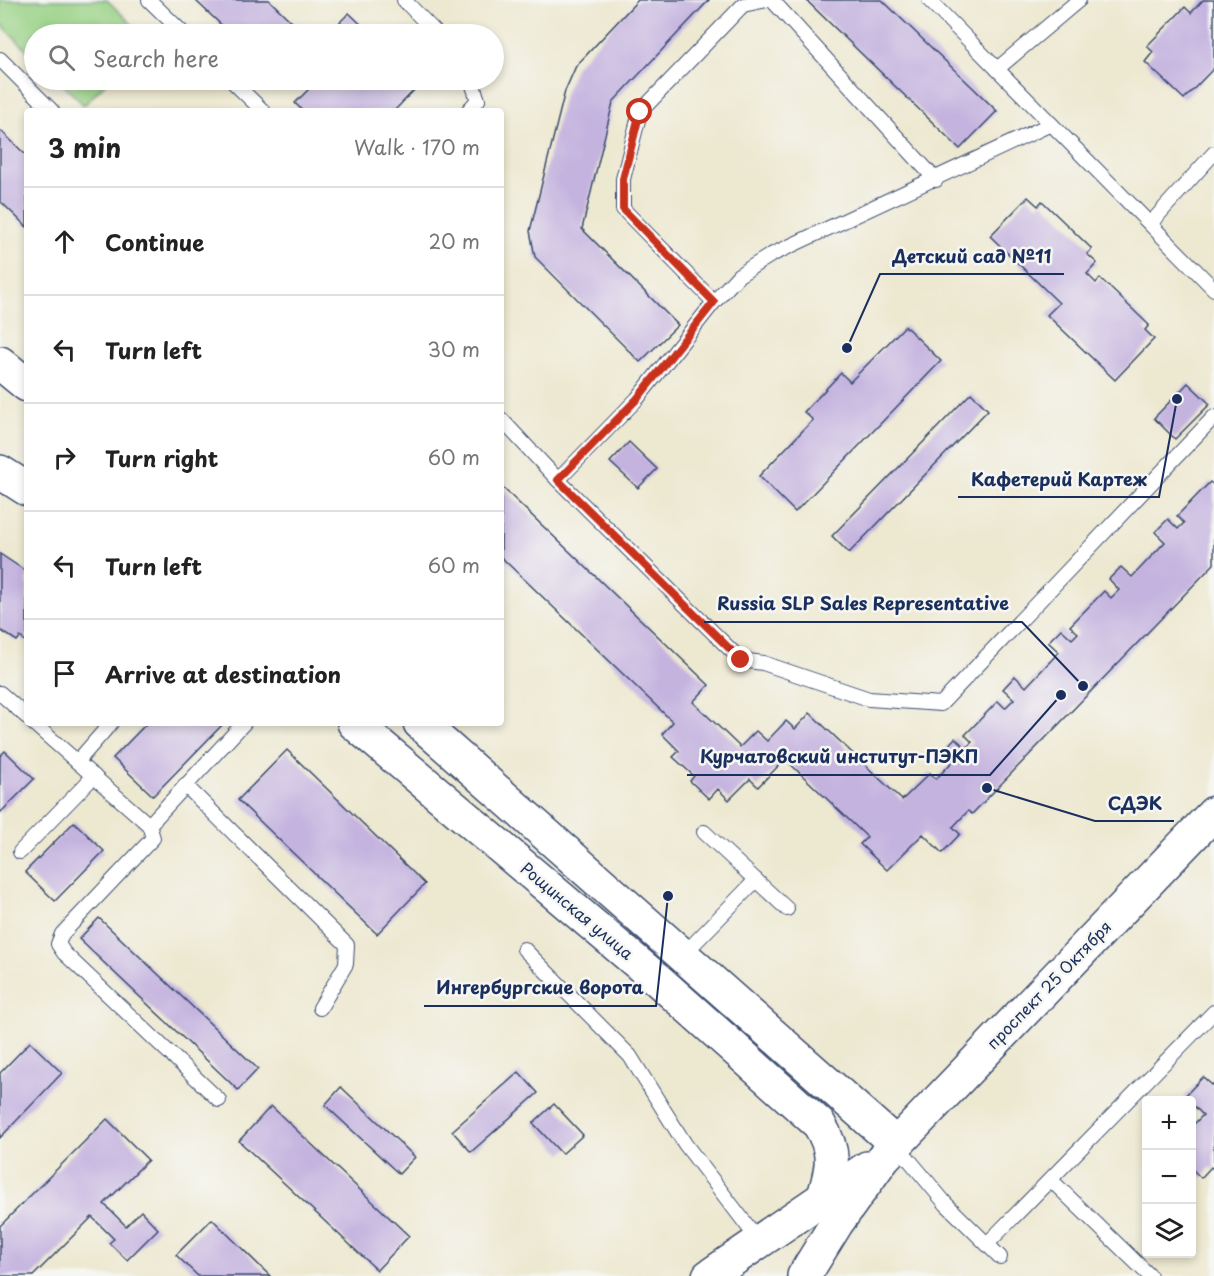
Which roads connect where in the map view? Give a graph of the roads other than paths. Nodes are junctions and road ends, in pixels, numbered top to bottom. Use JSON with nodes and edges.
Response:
{"nodes":[{"id":1,"x":148,"y":0,"type":"edge"},
{"id":2,"x":404,"y":0,"type":"edge"},
{"id":3,"x":767,"y":0,"type":"edge"},
{"id":4,"x":772,"y":0,"type":"edge"},
{"id":5,"x":929,"y":0,"type":"edge"},
{"id":6,"x":1079,"y":0,"type":"edge"},
{"id":7,"x":173,"y":24,"type":"edge"},
{"id":8,"x":427,"y":24,"type":"edge"},
{"id":9,"x":0,"y":60,"type":"edge"},
{"id":10,"x":997,"y":69,"type":"junction"},
{"id":11,"x":24,"y":84,"type":"edge"},
{"id":12,"x":31,"y":90,"type":"edge"},
{"id":13,"x":241,"y":90,"type":"edge"},
{"id":14,"x":474,"y":90,"type":"edge"},
{"id":15,"x":49,"y":108,"type":"edge"},
{"id":16,"x":260,"y":108,"type":"edge"},
{"id":17,"x":471,"y":108,"type":"edge"},
{"id":18,"x":1051,"y":124,"type":"junction"},
{"id":19,"x":1214,"y":153,"type":"edge"},
{"id":20,"x":936,"y":180,"type":"junction"},
{"id":21,"x":1149,"y":224,"type":"junction"},
{"id":22,"x":1214,"y":289,"type":"edge"},
{"id":23,"x":714,"y":302,"type":"junction"},
{"id":24,"x":0,"y":363,"type":"edge"},
{"id":25,"x":24,"y":383,"type":"edge"},
{"id":26,"x":1214,"y":417,"type":"edge"},
{"id":27,"x":504,"y":422,"type":"edge"},
{"id":28,"x":0,"y":472,"type":"edge"},
{"id":29,"x":558,"y":480,"type":"junction"},
{"id":30,"x":24,"y":487,"type":"edge"},
{"id":31,"x":0,"y":693,"type":"edge"},
{"id":32,"x":24,"y":714,"type":"edge"},
{"id":33,"x":36,"y":726,"type":"edge"},
{"id":34,"x":108,"y":726,"type":"edge"},
{"id":35,"x":241,"y":726,"type":"edge"},
{"id":36,"x":358,"y":726,"type":"edge"},
{"id":37,"x":423,"y":726,"type":"edge"},
{"id":38,"x":77,"y":762,"type":"junction"},
{"id":39,"x":94,"y":776,"type":"junction"},
{"id":40,"x":185,"y":785,"type":"junction"},
{"id":41,"x":1214,"y":813,"type":"edge"},
{"id":42,"x":149,"y":825,"type":"junction"},
{"id":43,"x":704,"y":831,"type":"dead end"},
{"id":44,"x":20,"y":852,"type":"dead end"},
{"id":45,"x":756,"y":880,"type":"junction"},
{"id":46,"x":788,"y":909,"type":"dead end"},
{"id":47,"x":524,"y":949,"type":"dead end"},
{"id":48,"x":670,"y":968,"type":"junction"},
{"id":49,"x":320,"y":1008,"type":"dead end"},
{"id":50,"x":1214,"y":1012,"type":"edge"},
{"id":51,"x":219,"y":1100,"type":"dead end"},
{"id":52,"x":890,"y":1150,"type":"junction"},
{"id":53,"x":1051,"y":1180,"type":"junction"},
{"id":54,"x":824,"y":1196,"type":"junction"},
{"id":55,"x":759,"y":1241,"type":"junction"},
{"id":56,"x":987,"y":1244,"type":"junction"},
{"id":57,"x":1000,"y":1257,"type":"dead end"},
{"id":58,"x":709,"y":1276,"type":"edge"},
{"id":59,"x":730,"y":1276,"type":"edge"},
{"id":60,"x":738,"y":1276,"type":"edge"},
{"id":61,"x":804,"y":1276,"type":"edge"},
{"id":62,"x":1150,"y":1276,"type":"edge"}],
"edges":[{"from":1,"to":7,"type":"lane"},
{"from":2,"to":8,"type":"lane"},
{"from":3,"to":23,"type":"lane"},
{"from":4,"to":20,"type":"lane"},
{"from":5,"to":10,"type":"lane"},
{"from":6,"to":10,"type":"lane"},
{"from":9,"to":11,"type":"lane"},
{"from":10,"to":18,"type":"lane"},
{"from":12,"to":15,"type":"lane"},
{"from":13,"to":16,"type":"lane"},
{"from":14,"to":17,"type":"lane"},
{"from":18,"to":20,"type":"lane"},
{"from":18,"to":21,"type":"lane"},
{"from":19,"to":21,"type":"lane"},
{"from":20,"to":23,"type":"lane"},
{"from":21,"to":22,"type":"lane"},
{"from":23,"to":29,"type":"lane"},
{"from":24,"to":25,"type":"street"},
{"from":26,"to":29,"type":"lane"},
{"from":27,"to":29,"type":"lane"},
{"from":28,"to":30,"type":"street"},
{"from":31,"to":32,"type":"lane"},
{"from":33,"to":38,"type":"lane"},
{"from":34,"to":38,"type":"lane"},
{"from":35,"to":40,"type":"lane"},
{"from":36,"to":48,"type":"street","name":"Рощинская улица"},
{"from":37,"to":48,"type":"street","name":"Рощинская улица"},
{"from":38,"to":39,"type":"lane"},
{"from":39,"to":42,"type":"lane"},
{"from":39,"to":44,"type":"lane"},
{"from":40,"to":42,"type":"lane"},
{"from":40,"to":49,"type":"lane"},
{"from":41,"to":52,"type":"street","name":"проспект 25 Октября"},
{"from":42,"to":51,"type":"lane"},
{"from":43,"to":45,"type":"lane"},
{"from":45,"to":46,"type":"lane"},
{"from":45,"to":48,"type":"lane"},
{"from":47,"to":55,"type":"lane"},
{"from":48,"to":52,"type":"street","name":"Рощинская улица"},
{"from":48,"to":54,"type":"street","name":"Рощинская улица"},
{"from":50,"to":53,"type":"lane"},
{"from":52,"to":54,"type":"street","name":"проспект 25 Октября"},
{"from":52,"to":56,"type":"lane"},
{"from":52,"to":61,"type":"street","name":"проспект 25 Октября"},
{"from":53,"to":56,"type":"lane"},
{"from":53,"to":62,"type":"lane"},
{"from":54,"to":55,"type":"street","name":"проспект 25 Октября"},
{"from":55,"to":58,"type":"street","name":"проспект 25 Октября"},
{"from":56,"to":57,"type":"lane"},
{"from":59,"to":60,"type":"street"}]}
